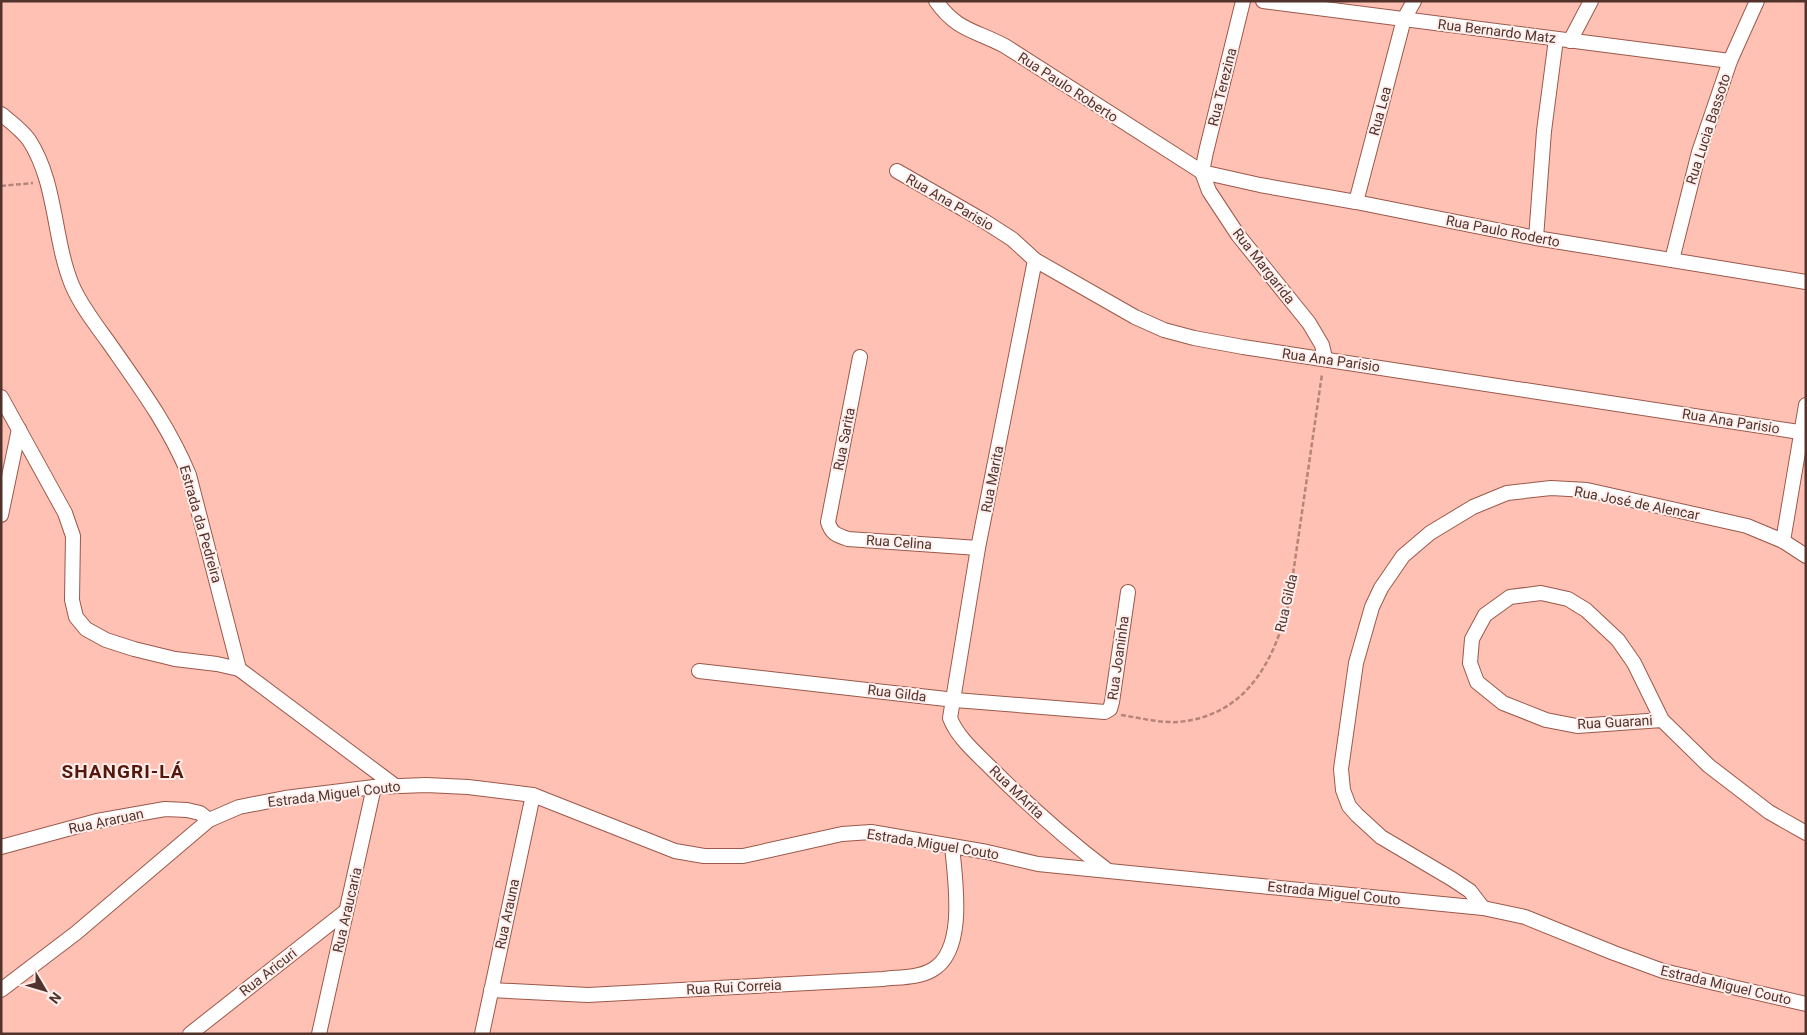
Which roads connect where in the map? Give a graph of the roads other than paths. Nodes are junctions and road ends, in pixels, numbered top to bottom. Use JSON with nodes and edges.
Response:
{"nodes":[{"id":1,"x":936,"y":1,"type":"edge"},
{"id":2,"x":1243,"y":1,"type":"edge"},
{"id":3,"x":1263,"y":1,"type":"edge"},
{"id":4,"x":1414,"y":1,"type":"edge"},
{"id":5,"x":1590,"y":1,"type":"edge"},
{"id":6,"x":1757,"y":1,"type":"edge"},
{"id":7,"x":1404,"y":19,"type":"junction"},
{"id":8,"x":1563,"y":40,"type":"junction"},
{"id":9,"x":1730,"y":61,"type":"junction"},
{"id":10,"x":1,"y":114,"type":"edge"},
{"id":11,"x":897,"y":171,"type":"dead end"},
{"id":12,"x":1202,"y":172,"type":"junction"},
{"id":13,"x":1356,"y":202,"type":"junction"},
{"id":14,"x":1536,"y":238,"type":"junction"},
{"id":15,"x":1035,"y":260,"type":"junction"},
{"id":16,"x":1672,"y":260,"type":"junction"},
{"id":17,"x":1806,"y":282,"type":"edge"},
{"id":18,"x":860,"y":357,"type":"dead end"},
{"id":19,"x":1325,"y":358,"type":"junction"},
{"id":20,"x":1,"y":397,"type":"edge"},
{"id":21,"x":1806,"y":405,"type":"edge"},
{"id":22,"x":18,"y":429,"type":"junction"},
{"id":23,"x":1804,"y":432,"type":"edge"},
{"id":24,"x":1,"y":515,"type":"edge"},
{"id":25,"x":828,"y":522,"type":"joint"},
{"id":26,"x":1783,"y":541,"type":"junction"},
{"id":27,"x":978,"y":548,"type":"junction"},
{"id":28,"x":1806,"y":556,"type":"edge"},
{"id":29,"x":1128,"y":592,"type":"dead end"},
{"id":30,"x":239,"y":669,"type":"junction"},
{"id":31,"x":699,"y":671,"type":"dead end"},
{"id":32,"x":954,"y":700,"type":"junction"},
{"id":33,"x":1101,"y":712,"type":"joint"},
{"id":34,"x":1662,"y":720,"type":"junction"},
{"id":35,"x":394,"y":785,"type":"junction"},
{"id":36,"x":374,"y":786,"type":"junction"},
{"id":37,"x":532,"y":795,"type":"junction"},
{"id":38,"x":209,"y":820,"type":"junction"},
{"id":39,"x":1806,"y":833,"type":"edge"},
{"id":40,"x":952,"y":846,"type":"junction"},
{"id":41,"x":1,"y":847,"type":"edge"},
{"id":42,"x":1107,"y":870,"type":"junction"},
{"id":43,"x":1484,"y":908,"type":"junction"},
{"id":44,"x":346,"y":911,"type":"junction"},
{"id":45,"x":1,"y":990,"type":"edge"},
{"id":46,"x":491,"y":990,"type":"junction"},
{"id":47,"x":1806,"y":1004,"type":"edge"},
{"id":48,"x":190,"y":1034,"type":"edge"},
{"id":49,"x":319,"y":1034,"type":"edge"},
{"id":50,"x":482,"y":1034,"type":"edge"}],
"edges":[{"from":1,"to":12,"type":"street","name":"Rua Paulo Roberto"},
{"from":2,"to":12,"type":"street","name":"Rua Terezina"},
{"from":3,"to":7,"type":"street","name":"Rua Bernardo Matz"},
{"from":4,"to":7,"type":"street","name":"Rua Lea"},
{"from":5,"to":8,"type":"street"},
{"from":6,"to":9,"type":"street","name":"Rua Lucia Bassoto"},
{"from":7,"to":8,"type":"street","name":"Rua Bernardo Matz"},
{"from":7,"to":13,"type":"street","name":"Rua Lea"},
{"from":8,"to":9,"type":"street","name":"Rua Bernardo Matz"},
{"from":8,"to":14,"type":"street"},
{"from":9,"to":16,"type":"street","name":"Rua Lucia Bassoto"},
{"from":10,"to":30,"type":"street","name":"Estrada da Pedreira"},
{"from":11,"to":15,"type":"street","name":"Rua Ana Parisio"},
{"from":12,"to":13,"type":"street","name":"Rua Paulo Roderto"},
{"from":12,"to":19,"type":"street","name":"Rua Margarida"},
{"from":13,"to":14,"type":"street","name":"Rua Paulo Roderto"},
{"from":14,"to":16,"type":"street","name":"Rua Paulo Roderto"},
{"from":15,"to":19,"type":"street","name":"Rua Ana Parisio"},
{"from":15,"to":27,"type":"street","name":"Rua Marita"},
{"from":16,"to":17,"type":"street","name":"Rua Paulo Roderto"},
{"from":18,"to":25,"type":"street","name":"Rua Sarita"},
{"from":19,"to":23,"type":"street","name":"Rua Ana Parisio"},
{"from":20,"to":22,"type":"street"},
{"from":21,"to":23,"type":"street"},
{"from":22,"to":24,"type":"street"},
{"from":22,"to":30,"type":"street"},
{"from":23,"to":26,"type":"street"},
{"from":25,"to":27,"type":"street","name":"Rua Celina"},
{"from":26,"to":28,"type":"street","name":"Rua José de Alencar"},
{"from":26,"to":43,"type":"street","name":"Rua José de Alencar"},
{"from":27,"to":32,"type":"street","name":"Rua Marita"},
{"from":29,"to":33,"type":"street","name":"Rua Joaninha"},
{"from":30,"to":35,"type":"street"},
{"from":31,"to":32,"type":"street","name":"Rua Gilda"},
{"from":32,"to":33,"type":"street","name":"Rua Gilda"},
{"from":32,"to":42,"type":"street","name":"Rua MArita"},
{"from":34,"to":34,"type":"street","name":"Rua Guarani"},
{"from":34,"to":39,"type":"street","name":"Rua Guarani"},
{"from":35,"to":36,"type":"street","name":"Estrada Miguel Couto"},
{"from":35,"to":37,"type":"street","name":"Estrada Miguel Couto"},
{"from":36,"to":38,"type":"street","name":"Estrada Miguel Couto"},
{"from":36,"to":44,"type":"street","name":"Rua Araucaria"},
{"from":37,"to":40,"type":"street","name":"Estrada Miguel Couto"},
{"from":37,"to":46,"type":"street","name":"Rua Arauna"},
{"from":38,"to":41,"type":"street","name":"Rua Araruan"},
{"from":38,"to":45,"type":"street","name":"Estrada Miguel Couto"},
{"from":40,"to":42,"type":"street","name":"Estrada Miguel Couto"},
{"from":40,"to":46,"type":"street","name":"Rua Rui Correia"},
{"from":42,"to":43,"type":"street","name":"Estrada Miguel Couto"},
{"from":43,"to":47,"type":"street","name":"Estrada Miguel Couto"},
{"from":44,"to":48,"type":"street","name":"Rua Aricuri"},
{"from":44,"to":49,"type":"street","name":"Rua Araucaria"},
{"from":46,"to":50,"type":"street","name":"Rua Arauna"}]}
